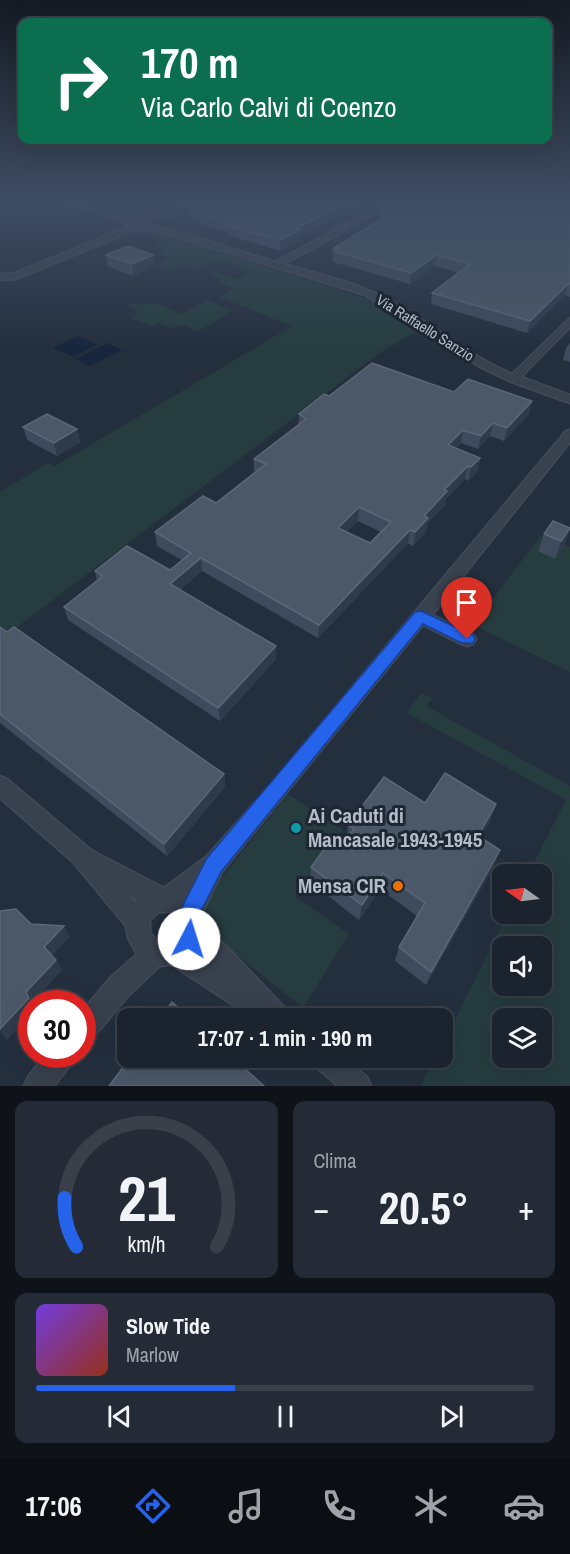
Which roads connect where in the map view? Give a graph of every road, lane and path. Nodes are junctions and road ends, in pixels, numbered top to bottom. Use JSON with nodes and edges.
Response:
{"nodes":[{"id":1,"x":78,"y":250,"type":"edge"},
{"id":2,"x":227,"y":250,"type":"edge"},
{"id":3,"x":304,"y":250,"type":"edge"},
{"id":4,"x":276,"y":265,"type":"junction"},
{"id":5,"x":0,"y":277,"type":"edge"},
{"id":6,"x":570,"y":321,"type":"edge"},
{"id":7,"x":513,"y":379,"type":"junction"},
{"id":8,"x":570,"y":399,"type":"edge"},
{"id":9,"x":570,"y":434,"type":"edge"},
{"id":10,"x":421,"y":616,"type":"junction"},
{"id":11,"x":467,"y":639,"type":"dead end"},
{"id":12,"x":0,"y":786,"type":"edge"},
{"id":13,"x":81,"y":855,"type":"junction"},
{"id":14,"x":214,"y":865,"type":"junction"},
{"id":15,"x":164,"y":900,"type":"junction"},
{"id":16,"x":191,"y":921,"type":"junction"},
{"id":17,"x":152,"y":944,"type":"junction"},
{"id":18,"x":259,"y":1008,"type":"edge"},
{"id":19,"x":267,"y":1008,"type":"edge"},
{"id":20,"x":96,"y":1014,"type":"edge"},
{"id":21,"x":52,"y":1068,"type":"edge"},
{"id":22,"x":337,"y":1068,"type":"edge"},
{"id":23,"x":37,"y":1086,"type":"edge"},
{"id":24,"x":358,"y":1086,"type":"edge"}],
"edges":[{"from":1,"to":5,"type":"street"},
{"from":2,"to":4,"type":"street","name":"Via Raffaello Sanzio"},
{"from":3,"to":4,"type":"street"},
{"from":4,"to":7,"type":"street","name":"Via Raffaello Sanzio"},
{"from":6,"to":7,"type":"street"},
{"from":7,"to":8,"type":"street","name":"Via Raffaello Sanzio"},
{"from":9,"to":10,"type":"street"},
{"from":10,"to":11,"type":"street"},
{"from":10,"to":14,"type":"street"},
{"from":12,"to":13,"type":"street"},
{"from":13,"to":15,"type":"street"},
{"from":13,"to":17,"type":"street"},
{"from":14,"to":15,"type":"street"},
{"from":14,"to":16,"type":"street"},
{"from":15,"to":16,"type":"street"},
{"from":15,"to":17,"type":"street"},
{"from":16,"to":17,"type":"street"},
{"from":16,"to":19,"type":"street"},
{"from":17,"to":18,"type":"street"},
{"from":17,"to":20,"type":"street"},
{"from":21,"to":23,"type":"street"},
{"from":22,"to":24,"type":"street"}]}
